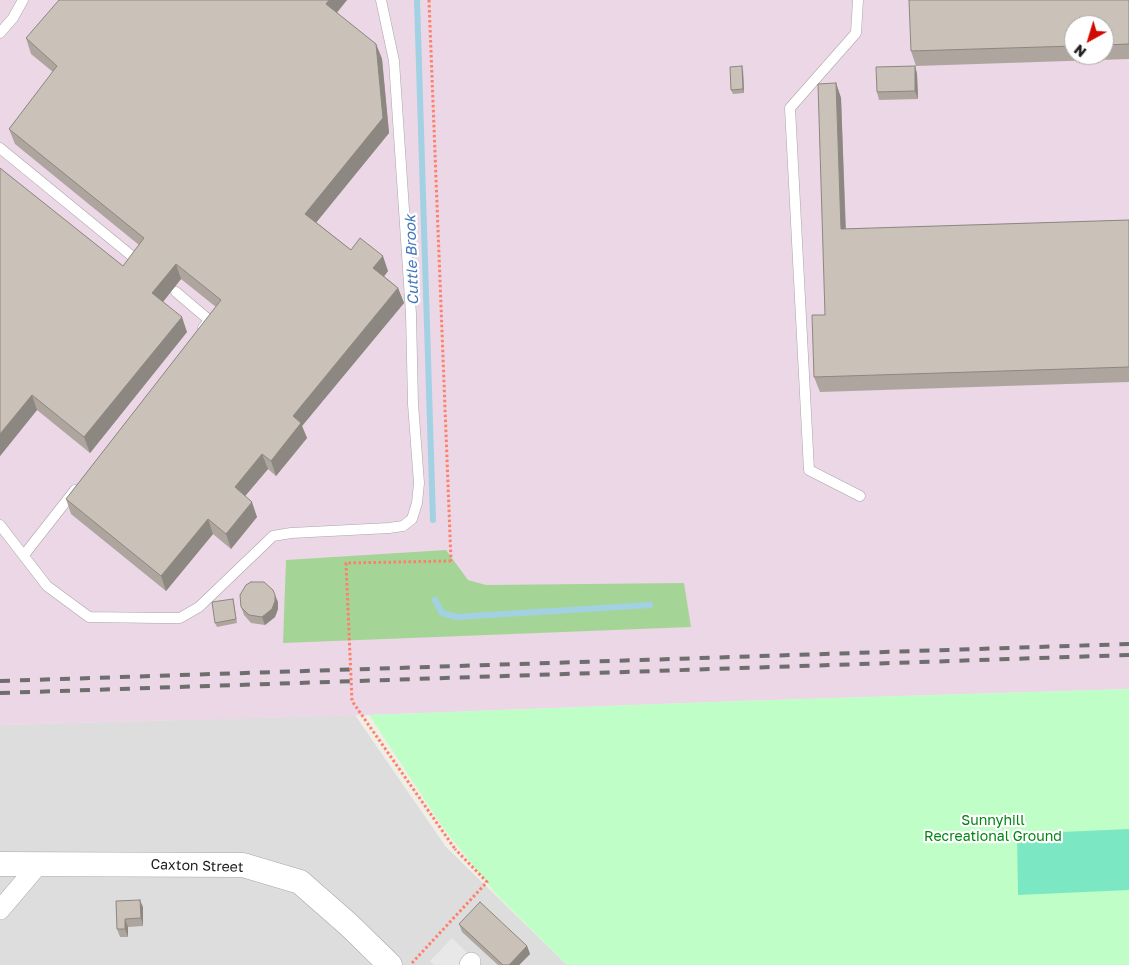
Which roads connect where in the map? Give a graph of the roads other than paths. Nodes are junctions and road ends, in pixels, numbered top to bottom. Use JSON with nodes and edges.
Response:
{"nodes":[{"id":1,"x":23,"y":0,"type":"edge"},
{"id":2,"x":381,"y":0,"type":"edge"},
{"id":3,"x":858,"y":0,"type":"edge"},
{"id":4,"x":0,"y":33,"type":"edge"},
{"id":5,"x":0,"y":148,"type":"edge"},
{"id":6,"x":138,"y":261,"type":"edge"},
{"id":7,"x":176,"y":292,"type":"dead end"},
{"id":8,"x":197,"y":335,"type":"edge"},
{"id":9,"x":80,"y":484,"type":"edge"},
{"id":10,"x":860,"y":496,"type":"dead end"},
{"id":11,"x":0,"y":525,"type":"edge"},
{"id":12,"x":24,"y":555,"type":"junction"},
{"id":13,"x":0,"y":864,"type":"edge"},
{"id":14,"x":40,"y":864,"type":"junction"},
{"id":15,"x":0,"y":910,"type":"edge"},
{"id":16,"x":390,"y":965,"type":"edge"}],
"edges":[{"from":1,"to":4,"type":"lane"},
{"from":2,"to":12,"type":"lane"},
{"from":3,"to":10,"type":"lane"},
{"from":5,"to":6,"type":"lane"},
{"from":7,"to":8,"type":"lane"},
{"from":9,"to":12,"type":"lane"},
{"from":11,"to":12,"type":"lane"},
{"from":13,"to":14,"type":"street","name":"Caxton Street"},
{"from":14,"to":15,"type":"street"},
{"from":14,"to":16,"type":"street","name":"Caxton Street"}]}
